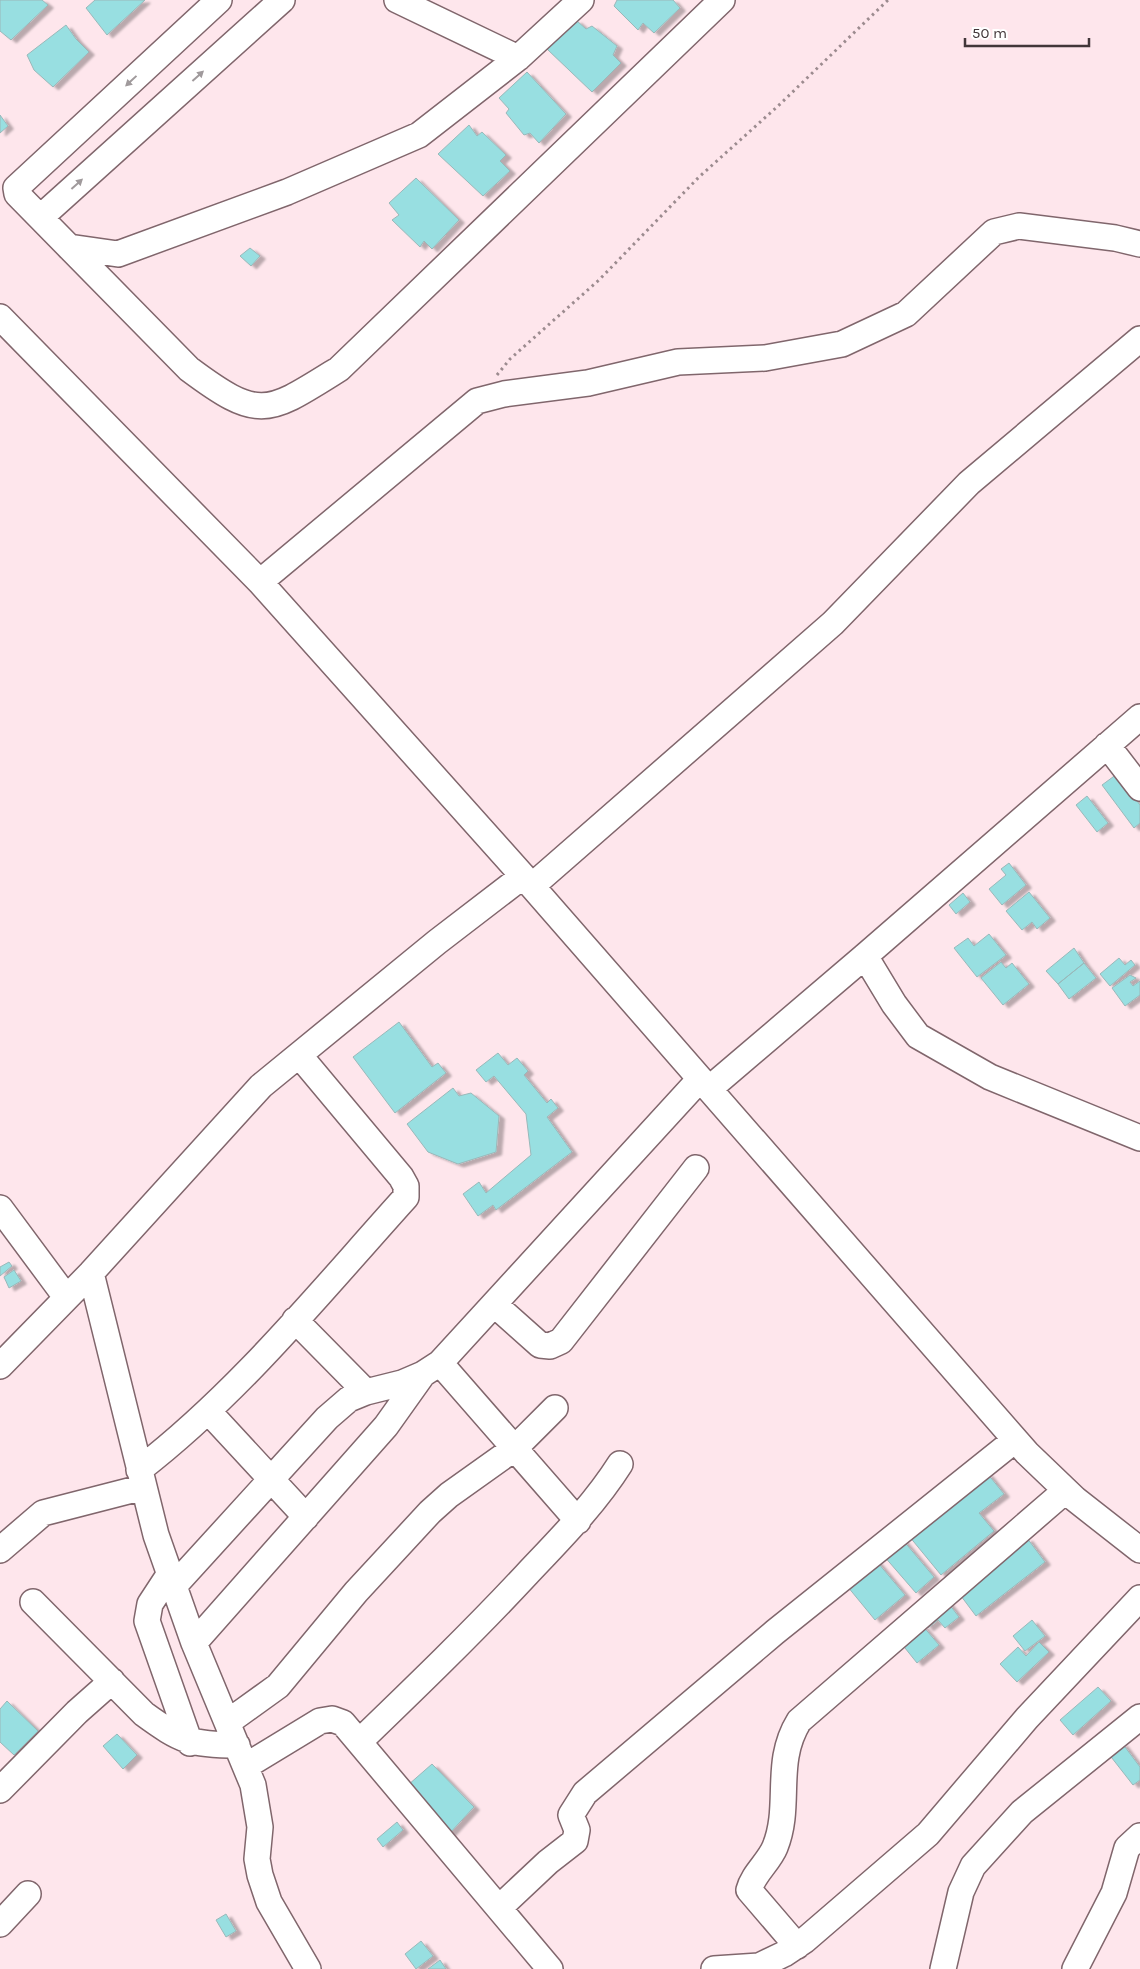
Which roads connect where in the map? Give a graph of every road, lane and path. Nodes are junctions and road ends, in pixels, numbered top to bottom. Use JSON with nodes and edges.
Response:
{"nodes":[{"id":1,"x":218,"y":0,"type":"edge"},
{"id":2,"x":282,"y":0,"type":"edge"},
{"id":3,"x":397,"y":0,"type":"edge"},
{"id":4,"x":581,"y":0,"type":"edge"},
{"id":5,"x":722,"y":0,"type":"edge"},
{"id":6,"x":888,"y":0,"type":"edge"},
{"id":7,"x":518,"y":58,"type":"junction"},
{"id":8,"x":40,"y":217,"type":"junction"},
{"id":9,"x":1140,"y":244,"type":"edge"},
{"id":10,"x":69,"y":247,"type":"junction"},
{"id":11,"x":0,"y":316,"type":"edge"},
{"id":12,"x":1140,"y":339,"type":"edge"},
{"id":13,"x":477,"y":401,"type":"junction"},
{"id":14,"x":260,"y":582,"type":"junction"},
{"id":15,"x":1140,"y":717,"type":"edge"},
{"id":16,"x":1107,"y":745,"type":"junction"},
{"id":17,"x":1140,"y":788,"type":"edge"},
{"id":18,"x":528,"y":881,"type":"junction"},
{"id":19,"x":865,"y":956,"type":"junction"},
{"id":20,"x":298,"y":1055,"type":"junction"},
{"id":21,"x":705,"y":1084,"type":"junction"},
{"id":22,"x":1140,"y":1138,"type":"edge"},
{"id":23,"x":696,"y":1168,"type":"dead end"},
{"id":24,"x":2,"y":1216,"type":"edge"},
{"id":25,"x":91,"y":1273,"type":"junction"},
{"id":26,"x":66,"y":1297,"type":"junction"},
{"id":27,"x":494,"y":1304,"type":"junction"},
{"id":28,"x":295,"y":1320,"type":"junction"},
{"id":29,"x":0,"y":1366,"type":"edge"},
{"id":30,"x":431,"y":1369,"type":"junction"},
{"id":31,"x":366,"y":1392,"type":"junction"},
{"id":32,"x":555,"y":1408,"type":"dead end"},
{"id":33,"x":208,"y":1411,"type":"junction"},
{"id":34,"x":1015,"y":1440,"type":"junction"},
{"id":35,"x":515,"y":1448,"type":"junction"},
{"id":36,"x":620,"y":1464,"type":"dead end"},
{"id":37,"x":142,"y":1479,"type":"junction"},
{"id":38,"x":270,"y":1480,"type":"junction"},
{"id":39,"x":1065,"y":1491,"type":"junction"},
{"id":40,"x":306,"y":1517,"type":"junction"},
{"id":41,"x":578,"y":1521,"type":"junction"},
{"id":42,"x":0,"y":1550,"type":"edge"},
{"id":43,"x":1140,"y":1550,"type":"edge"},
{"id":44,"x":171,"y":1581,"type":"junction"},
{"id":45,"x":1140,"y":1598,"type":"edge"},
{"id":46,"x":33,"y":1602,"type":"dead end"},
{"id":47,"x":194,"y":1644,"type":"junction"},
{"id":48,"x":112,"y":1681,"type":"junction"},
{"id":49,"x":1140,"y":1717,"type":"edge"},
{"id":50,"x":228,"y":1722,"type":"junction"},
{"id":51,"x":359,"y":1742,"type":"junction"},
{"id":52,"x":190,"y":1743,"type":"junction"},
{"id":53,"x":241,"y":1756,"type":"junction"},
{"id":54,"x":2,"y":1785,"type":"edge"},
{"id":55,"x":1140,"y":1836,"type":"edge"},
{"id":56,"x":28,"y":1894,"type":"dead end"},
{"id":57,"x":499,"y":1908,"type":"junction"},
{"id":58,"x":0,"y":1924,"type":"edge"},
{"id":59,"x":797,"y":1946,"type":"junction"},
{"id":60,"x":539,"y":1966,"type":"edge"},
{"id":61,"x":308,"y":1969,"type":"edge"},
{"id":62,"x":714,"y":1969,"type":"edge"},
{"id":63,"x":943,"y":1969,"type":"edge"},
{"id":64,"x":1075,"y":1969,"type":"edge"}],
"edges":[{"from":1,"to":8,"type":"street","one_way":true},
{"from":8,"to":2,"type":"street","one_way":true},
{"from":3,"to":7,"type":"street"},
{"from":4,"to":7,"type":"street"},
{"from":5,"to":10,"type":"street"},
{"from":6,"to":13,"type":"path"},
{"from":7,"to":10,"type":"street"},
{"from":8,"to":10,"type":"street"},
{"from":9,"to":13,"type":"street"},
{"from":11,"to":14,"type":"street"},
{"from":12,"to":18,"type":"street"},
{"from":13,"to":14,"type":"street"},
{"from":14,"to":18,"type":"street"},
{"from":15,"to":16,"type":"street"},
{"from":16,"to":17,"type":"street"},
{"from":16,"to":19,"type":"street"},
{"from":18,"to":20,"type":"street"},
{"from":18,"to":21,"type":"street"},
{"from":19,"to":21,"type":"street"},
{"from":19,"to":22,"type":"street"},
{"from":20,"to":25,"type":"street"},
{"from":20,"to":28,"type":"street"},
{"from":21,"to":27,"type":"street"},
{"from":21,"to":34,"type":"street"},
{"from":23,"to":27,"type":"street"},
{"from":24,"to":26,"type":"street"},
{"from":25,"to":26,"type":"street"},
{"from":25,"to":37,"type":"street"},
{"from":26,"to":29,"type":"street"},
{"from":27,"to":30,"type":"street"},
{"from":28,"to":31,"type":"street"},
{"from":28,"to":33,"type":"street"},
{"from":30,"to":31,"type":"street"},
{"from":30,"to":35,"type":"street"},
{"from":30,"to":40,"type":"street"},
{"from":31,"to":38,"type":"street"},
{"from":32,"to":35,"type":"street"},
{"from":33,"to":37,"type":"street"},
{"from":33,"to":38,"type":"street"},
{"from":34,"to":39,"type":"street"},
{"from":34,"to":57,"type":"street"},
{"from":35,"to":41,"type":"street"},
{"from":35,"to":50,"type":"street"},
{"from":36,"to":41,"type":"street"},
{"from":37,"to":42,"type":"street"},
{"from":37,"to":44,"type":"street"},
{"from":38,"to":40,"type":"street"},
{"from":38,"to":44,"type":"street"},
{"from":39,"to":43,"type":"street"},
{"from":39,"to":59,"type":"street"},
{"from":40,"to":47,"type":"street"},
{"from":41,"to":51,"type":"street"},
{"from":44,"to":47,"type":"street"},
{"from":44,"to":52,"type":"street"},
{"from":45,"to":59,"type":"street"},
{"from":46,"to":48,"type":"street"},
{"from":47,"to":50,"type":"street"},
{"from":48,"to":52,"type":"street"},
{"from":48,"to":54,"type":"street"},
{"from":49,"to":63,"type":"street"},
{"from":50,"to":53,"type":"street"},
{"from":51,"to":53,"type":"street"},
{"from":51,"to":57,"type":"street"},
{"from":52,"to":53,"type":"street"},
{"from":53,"to":61,"type":"street"},
{"from":55,"to":64,"type":"street"},
{"from":56,"to":58,"type":"street"},
{"from":57,"to":60,"type":"street"},
{"from":59,"to":62,"type":"street"}]}
